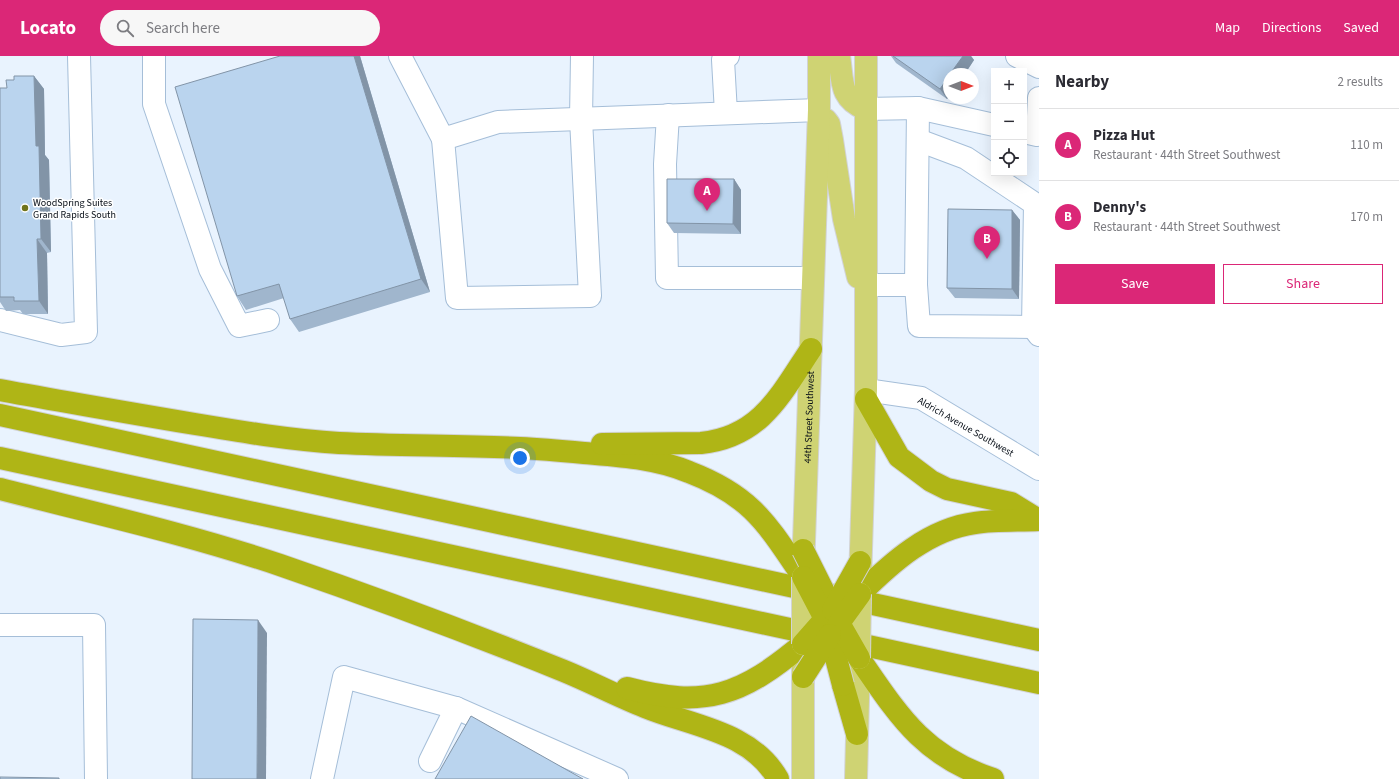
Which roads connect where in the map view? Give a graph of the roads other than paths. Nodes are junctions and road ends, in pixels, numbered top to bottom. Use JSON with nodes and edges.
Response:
{"nodes":[{"id":1,"x":79,"y":56,"type":"edge"},
{"id":2,"x":154,"y":56,"type":"edge"},
{"id":3,"x":400,"y":56,"type":"edge"},
{"id":4,"x":582,"y":56,"type":"edge"},
{"id":5,"x":819,"y":56,"type":"edge"},
{"id":6,"x":839,"y":56,"type":"edge"},
{"id":7,"x":866,"y":56,"type":"edge"},
{"id":8,"x":1017,"y":56,"type":"edge"},
{"id":9,"x":724,"y":57,"type":"edge"},
{"id":10,"x":1039,"y":67,"type":"edge"},
{"id":11,"x":1039,"y":98,"type":"edge"},
{"id":12,"x":918,"y":108,"type":"junction"},
{"id":13,"x":865,"y":109,"type":"junction"},
{"id":14,"x":819,"y":110,"type":"junction"},
{"id":15,"x":726,"y":113,"type":"junction"},
{"id":16,"x":668,"y":116,"type":"junction"},
{"id":17,"x":581,"y":119,"type":"junction"},
{"id":18,"x":991,"y":124,"type":"edge"},
{"id":19,"x":1027,"y":133,"type":"edge"},
{"id":20,"x":442,"y":139,"type":"junction"},
{"id":21,"x":918,"y":140,"type":"junction"},
{"id":22,"x":1037,"y":205,"type":"edge"},
{"id":23,"x":813,"y":278,"type":"junction"},
{"id":24,"x":866,"y":285,"type":"junction"},
{"id":25,"x":916,"y":285,"type":"junction"},
{"id":26,"x":0,"y":320,"type":"edge"},
{"id":27,"x":268,"y":320,"type":"dead end"},
{"id":28,"x":1036,"y":331,"type":"edge"},
{"id":29,"x":811,"y":349,"type":"junction"},
{"id":30,"x":0,"y":390,"type":"edge"},
{"id":31,"x":866,"y":394,"type":"junction"},
{"id":32,"x":0,"y":415,"type":"edge"},
{"id":33,"x":520,"y":448,"type":"junction"},
{"id":34,"x":0,"y":458,"type":"edge"},
{"id":35,"x":1039,"y":469,"type":"edge"},
{"id":36,"x":0,"y":489,"type":"edge"},
{"id":37,"x":1039,"y":520,"type":"edge"},
{"id":38,"x":803,"y":550,"type":"junction"},
{"id":39,"x":860,"y":562,"type":"junction"},
{"id":40,"x":803,"y":577,"type":"junction"},
{"id":41,"x":860,"y":594,"type":"junction"},
{"id":42,"x":832,"y":622,"type":"junction"},
{"id":43,"x":0,"y":624,"type":"edge"},
{"id":44,"x":1039,"y":640,"type":"edge"},
{"id":45,"x":803,"y":644,"type":"junction"},
{"id":46,"x":859,"y":658,"type":"junction"},
{"id":47,"x":566,"y":672,"type":"junction"},
{"id":48,"x":803,"y":677,"type":"junction"},
{"id":49,"x":1039,"y":683,"type":"edge"},
{"id":50,"x":851,"y":687,"type":"junction"},
{"id":51,"x":456,"y":708,"type":"junction"},
{"id":52,"x":857,"y":734,"type":"joint"},
{"id":53,"x":430,"y":760,"type":"dead end"},
{"id":54,"x":96,"y":779,"type":"edge"},
{"id":55,"x":322,"y":779,"type":"edge"},
{"id":56,"x":618,"y":779,"type":"edge"},
{"id":57,"x":778,"y":779,"type":"edge"},
{"id":58,"x":803,"y":779,"type":"edge"},
{"id":59,"x":856,"y":779,"type":"edge"},
{"id":60,"x":993,"y":779,"type":"edge"}],
"edges":[{"from":1,"to":26,"type":"street"},
{"from":2,"to":27,"type":"street"},
{"from":3,"to":20,"type":"street"},
{"from":4,"to":17,"type":"street"},
{"from":5,"to":14,"type":"main road","name":"44th Street Southwest"},
{"from":6,"to":13,"type":"main road"},
{"from":7,"to":13,"type":"main road"},
{"from":8,"to":10,"type":"street"},
{"from":9,"to":15,"type":"street"},
{"from":11,"to":19,"type":"street"},
{"from":12,"to":13,"type":"street"},
{"from":12,"to":18,"type":"street"},
{"from":12,"to":21,"type":"street"},
{"from":13,"to":24,"type":"main road"},
{"from":14,"to":15,"type":"street"},
{"from":14,"to":23,"type":"main road","name":"44th Street Southwest"},
{"from":14,"to":24,"type":"main road"},
{"from":15,"to":16,"type":"street"},
{"from":16,"to":17,"type":"street"},
{"from":16,"to":23,"type":"street"},
{"from":17,"to":20,"type":"street"},
{"from":17,"to":20,"type":"street"},
{"from":21,"to":22,"type":"street"},
{"from":21,"to":25,"type":"street"},
{"from":22,"to":28,"type":"street"},
{"from":23,"to":29,"type":"main road","name":"44th Street Southwest"},
{"from":24,"to":25,"type":"street"},
{"from":24,"to":31,"type":"main road"},
{"from":25,"to":28,"type":"street"},
{"from":29,"to":33,"type":"highway"},
{"from":29,"to":38,"type":"main road","name":"44th Street Southwest"},
{"from":30,"to":33,"type":"highway"},
{"from":31,"to":35,"type":"street","name":"Aldrich Avenue Southwest"},
{"from":31,"to":37,"type":"highway"},
{"from":31,"to":39,"type":"main road"},
{"from":32,"to":44,"type":"highway"},
{"from":33,"to":40,"type":"highway"},
{"from":34,"to":49,"type":"highway"},
{"from":36,"to":47,"type":"highway"},
{"from":37,"to":41,"type":"highway"},
{"from":38,"to":40,"type":"main road","name":"44th Street Southwest"},
{"from":38,"to":42,"type":"highway","bridge":true},
{"from":39,"to":41,"type":"main road"},
{"from":39,"to":42,"type":"highway","bridge":true},
{"from":40,"to":42,"type":"highway","bridge":true},
{"from":40,"to":45,"type":"main road","name":"44th Street Southwest","bridge":true},
{"from":41,"to":42,"type":"highway","bridge":true},
{"from":41,"to":46,"type":"main road","bridge":true},
{"from":42,"to":45,"type":"highway","bridge":true},
{"from":42,"to":46,"type":"highway","bridge":true},
{"from":42,"to":48,"type":"highway","bridge":true},
{"from":42,"to":50,"type":"highway","bridge":true},
{"from":43,"to":54,"type":"street"},
{"from":45,"to":47,"type":"highway"},
{"from":45,"to":48,"type":"main road","name":"44th Street Southwest"},
{"from":46,"to":50,"type":"main road"},
{"from":46,"to":60,"type":"highway"},
{"from":47,"to":57,"type":"highway"},
{"from":48,"to":58,"type":"main road","name":"44th Street Southwest"},
{"from":50,"to":52,"type":"highway"},
{"from":51,"to":53,"type":"street"},
{"from":51,"to":55,"type":"street"},
{"from":51,"to":56,"type":"street"},
{"from":52,"to":59,"type":"main road"}]}
